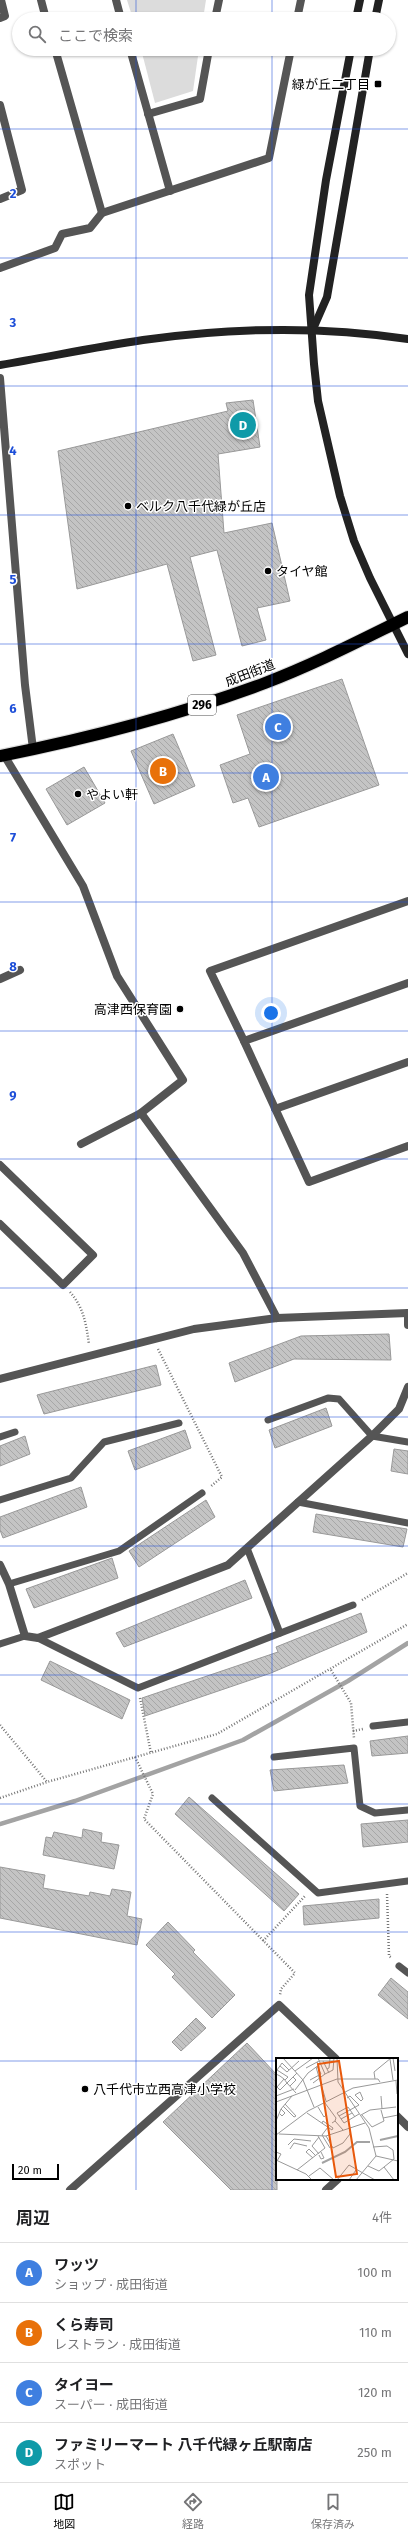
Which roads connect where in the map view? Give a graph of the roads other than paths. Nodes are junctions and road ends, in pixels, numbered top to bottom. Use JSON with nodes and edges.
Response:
{"nodes":[{"id":1,"x":0,"y":0,"type":"edge"},
{"id":2,"x":41,"y":0,"type":"edge"},
{"id":3,"x":116,"y":0,"type":"edge"},
{"id":4,"x":219,"y":0,"type":"edge"},
{"id":5,"x":301,"y":0,"type":"edge"},
{"id":6,"x":360,"y":0,"type":"edge"},
{"id":7,"x":379,"y":0,"type":"edge"},
{"id":8,"x":44,"y":12,"type":"edge"},
{"id":9,"x":119,"y":12,"type":"edge"},
{"id":10,"x":216,"y":12,"type":"edge"},
{"id":11,"x":298,"y":12,"type":"edge"},
{"id":12,"x":357,"y":12,"type":"edge"},
{"id":13,"x":376,"y":12,"type":"edge"},
{"id":14,"x":0,"y":18,"type":"edge"},
{"id":15,"x":57,"y":56,"type":"edge"},
{"id":16,"x":132,"y":56,"type":"edge"},
{"id":17,"x":208,"y":56,"type":"edge"},
{"id":18,"x":290,"y":56,"type":"edge"},
{"id":19,"x":350,"y":56,"type":"edge"},
{"id":20,"x":369,"y":56,"type":"edge"},
{"id":21,"x":0,"y":105,"type":"edge"},
{"id":22,"x":148,"y":114,"type":"junction"},
{"id":23,"x":170,"y":191,"type":"junction"},
{"id":24,"x":0,"y":199,"type":"edge"},
{"id":25,"x":102,"y":213,"type":"junction"},
{"id":26,"x":0,"y":268,"type":"edge"},
{"id":27,"x":313,"y":330,"type":"junction"},
{"id":28,"x":408,"y":339,"type":"edge"},
{"id":29,"x":0,"y":365,"type":"edge"},
{"id":30,"x":0,"y":378,"type":"edge"},
{"id":31,"x":408,"y":617,"type":"edge"},
{"id":32,"x":393,"y":624,"type":"junction"},
{"id":33,"x":408,"y":654,"type":"edge"},
{"id":34,"x":33,"y":749,"type":"junction"},
{"id":35,"x":2,"y":755,"type":"edge"},
{"id":36,"x":408,"y":901,"type":"edge"},
{"id":37,"x":20,"y":970,"type":"dead end"},
{"id":38,"x":0,"y":979,"type":"edge"},
{"id":39,"x":408,"y":983,"type":"edge"},
{"id":40,"x":244,"y":1041,"type":"junction"},
{"id":41,"x":408,"y":1062,"type":"edge"},
{"id":42,"x":275,"y":1109,"type":"junction"},
{"id":43,"x":141,"y":1113,"type":"junction"},
{"id":44,"x":81,"y":1144,"type":"dead end"},
{"id":45,"x":408,"y":1146,"type":"edge"},
{"id":46,"x":0,"y":1165,"type":"edge"},
{"id":47,"x":0,"y":1224,"type":"edge"},
{"id":48,"x":408,"y":1313,"type":"edge"},
{"id":49,"x":277,"y":1318,"type":"junction"},
{"id":50,"x":408,"y":1325,"type":"edge"},
{"id":51,"x":0,"y":1379,"type":"edge"},
{"id":52,"x":408,"y":1387,"type":"edge"},
{"id":53,"x":268,"y":1420,"type":"dead end"},
{"id":54,"x":179,"y":1423,"type":"dead end"},
{"id":55,"x":15,"y":1432,"type":"dead end"},
{"id":56,"x":372,"y":1436,"type":"junction"},
{"id":57,"x":0,"y":1437,"type":"edge"},
{"id":58,"x":408,"y":1442,"type":"edge"},
{"id":59,"x":202,"y":1494,"type":"road end"},
{"id":60,"x":0,"y":1500,"type":"edge"},
{"id":61,"x":298,"y":1502,"type":"junction"},
{"id":62,"x":408,"y":1523,"type":"edge"},
{"id":63,"x":247,"y":1548,"type":"junction"},
{"id":64,"x":0,"y":1565,"type":"edge"},
{"id":65,"x":9,"y":1584,"type":"junction"},
{"id":66,"x":353,"y":1605,"type":"road end"},
{"id":67,"x":280,"y":1633,"type":"junction"},
{"id":68,"x":25,"y":1636,"type":"junction"},
{"id":69,"x":38,"y":1638,"type":"junction"},
{"id":70,"x":0,"y":1644,"type":"edge"},
{"id":71,"x":408,"y":1722,"type":"edge"},
{"id":72,"x":373,"y":1726,"type":"dead end"},
{"id":73,"x":274,"y":1757,"type":"dead end"},
{"id":74,"x":212,"y":1798,"type":"dead end"},
{"id":75,"x":408,"y":1810,"type":"edge"},
{"id":76,"x":408,"y":1881,"type":"edge"},
{"id":77,"x":399,"y":1966,"type":"road end"},
{"id":78,"x":408,"y":1973,"type":"edge"},
{"id":79,"x":335,"y":2058,"type":"edge"},
{"id":80,"x":337,"y":2180,"type":"edge"},
{"id":81,"x":70,"y":2190,"type":"edge"},
{"id":82,"x":326,"y":2190,"type":"edge"}],
"edges":[{"from":1,"to":14,"type":"street"},
{"from":2,"to":8,"type":"street"},
{"from":3,"to":9,"type":"street"},
{"from":4,"to":10,"type":"street"},
{"from":5,"to":11,"type":"street"},
{"from":6,"to":12,"type":"street"},
{"from":7,"to":13,"type":"street"},
{"from":15,"to":25,"type":"street"},
{"from":16,"to":22,"type":"street"},
{"from":17,"to":22,"type":"street"},
{"from":18,"to":23,"type":"street"},
{"from":19,"to":27,"type":"street"},
{"from":20,"to":27,"type":"street"},
{"from":21,"to":24,"type":"street"},
{"from":22,"to":23,"type":"street"},
{"from":23,"to":25,"type":"street"},
{"from":25,"to":26,"type":"street"},
{"from":27,"to":28,"type":"street"},
{"from":27,"to":29,"type":"street"},
{"from":27,"to":32,"type":"street"},
{"from":30,"to":34,"type":"street"},
{"from":31,"to":32,"type":"highway","name":"成田街道","number":"296"},
{"from":32,"to":33,"type":"street"},
{"from":32,"to":34,"type":"highway","name":"成田街道","number":"296"},
{"from":34,"to":35,"type":"highway","name":"成田街道","number":"296"},
{"from":35,"to":43,"type":"street"},
{"from":36,"to":40,"type":"street"},
{"from":37,"to":38,"type":"street"},
{"from":39,"to":40,"type":"street"},
{"from":40,"to":42,"type":"street"},
{"from":41,"to":42,"type":"street"},
{"from":42,"to":45,"type":"street"},
{"from":43,"to":44,"type":"street"},
{"from":43,"to":49,"type":"street"},
{"from":46,"to":47,"type":"street"},
{"from":48,"to":49,"type":"street"},
{"from":48,"to":50,"type":"street"},
{"from":49,"to":51,"type":"street"},
{"from":52,"to":56,"type":"street"},
{"from":53,"to":56,"type":"lane"},
{"from":54,"to":60,"type":"lane"},
{"from":55,"to":57,"type":"lane"},
{"from":56,"to":58,"type":"lane"},
{"from":56,"to":61,"type":"street"},
{"from":59,"to":65,"type":"lane"},
{"from":61,"to":62,"type":"lane"},
{"from":61,"to":63,"type":"street"},
{"from":63,"to":67,"type":"lane"},
{"from":63,"to":69,"type":"street"},
{"from":64,"to":65,"type":"street"},
{"from":65,"to":68,"type":"street"},
{"from":66,"to":67,"type":"lane"},
{"from":67,"to":69,"type":"lane"},
{"from":68,"to":69,"type":"street"},
{"from":68,"to":70,"type":"lane"},
{"from":71,"to":72,"type":"lane"},
{"from":73,"to":75,"type":"lane"},
{"from":74,"to":76,"type":"lane"},
{"from":77,"to":78,"type":"lane"},
{"from":79,"to":81,"type":"street"},
{"from":80,"to":82,"type":"street"}]}
